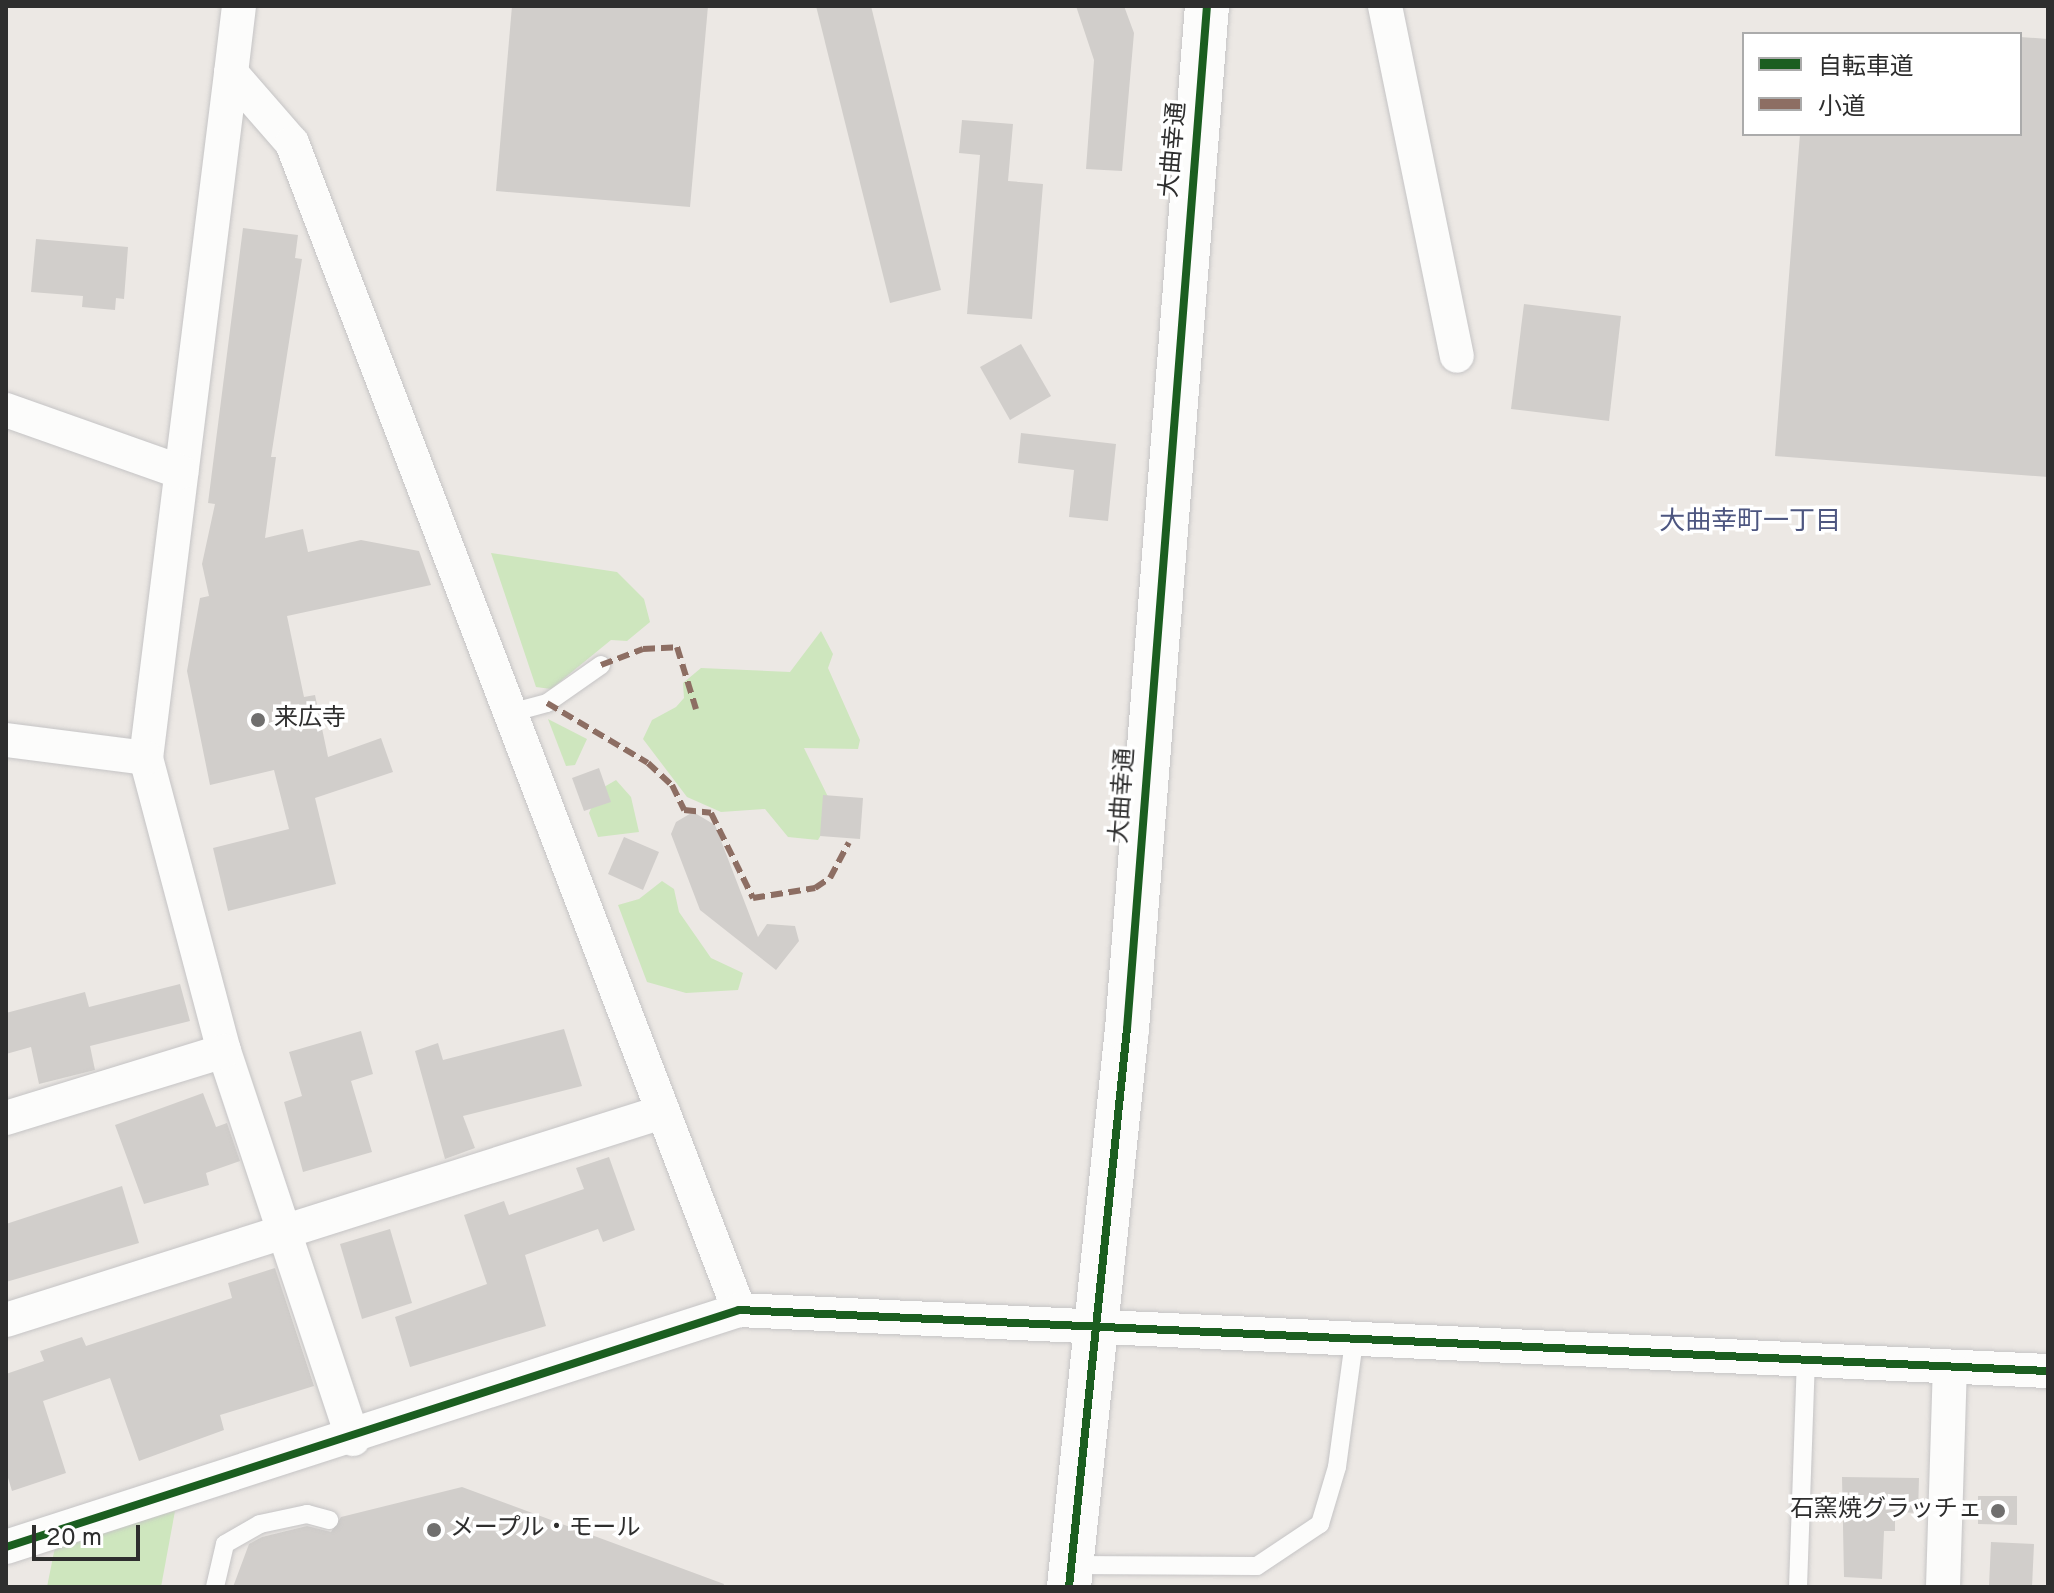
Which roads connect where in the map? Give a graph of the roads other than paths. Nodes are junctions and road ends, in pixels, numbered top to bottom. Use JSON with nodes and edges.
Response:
{"nodes":[{"id":1,"x":239,"y":6,"type":"edge"},
{"id":2,"x":1207,"y":6,"type":"edge"},
{"id":3,"x":1385,"y":6,"type":"edge"},
{"id":4,"x":231,"y":73,"type":"junction"},
{"id":5,"x":1457,"y":356,"type":"dead end"},
{"id":6,"x":6,"y":410,"type":"edge"},
{"id":7,"x":181,"y":472,"type":"junction"},
{"id":8,"x":601,"y":665,"type":"dead end"},
{"id":9,"x":510,"y":713,"type":"junction"},
{"id":10,"x":6,"y":740,"type":"edge"},
{"id":11,"x":146,"y":758,"type":"junction"},
{"id":12,"x":224,"y":1051,"type":"junction"},
{"id":13,"x":662,"y":1112,"type":"junction"},
{"id":14,"x":6,"y":1118,"type":"edge"},
{"id":15,"x":287,"y":1231,"type":"junction"},
{"id":16,"x":739,"y":1310,"type":"junction"},
{"id":17,"x":6,"y":1320,"type":"edge"},
{"id":18,"x":1099,"y":1328,"type":"junction"},
{"id":19,"x":1354,"y":1342,"type":"junction"},
{"id":20,"x":1806,"y":1360,"type":"junction"},
{"id":21,"x":1950,"y":1367,"type":"junction"},
{"id":22,"x":2048,"y":1371,"type":"edge"},
{"id":23,"x":353,"y":1439,"type":"junction"},
{"id":24,"x":329,"y":1520,"type":"dead end"},
{"id":25,"x":6,"y":1547,"type":"edge"},
{"id":26,"x":1070,"y":1576,"type":"edge"},
{"id":27,"x":215,"y":1587,"type":"edge"},
{"id":28,"x":1798,"y":1587,"type":"edge"},
{"id":29,"x":1943,"y":1587,"type":"edge"}],
"edges":[{"from":1,"to":4,"type":"street"},
{"from":2,"to":18,"type":"street","name":"大曲幸通"},
{"from":3,"to":5,"type":"street"},
{"from":4,"to":7,"type":"street"},
{"from":4,"to":9,"type":"street"},
{"from":6,"to":7,"type":"street"},
{"from":7,"to":11,"type":"street"},
{"from":8,"to":9,"type":"lane"},
{"from":9,"to":13,"type":"street"},
{"from":10,"to":11,"type":"street"},
{"from":11,"to":12,"type":"street"},
{"from":12,"to":14,"type":"street"},
{"from":12,"to":15,"type":"street"},
{"from":13,"to":15,"type":"street"},
{"from":13,"to":16,"type":"street"},
{"from":15,"to":17,"type":"street"},
{"from":15,"to":23,"type":"street"},
{"from":16,"to":18,"type":"street"},
{"from":16,"to":23,"type":"street"},
{"from":18,"to":19,"type":"street"},
{"from":18,"to":26,"type":"street","name":"大曲幸通"},
{"from":19,"to":20,"type":"street"},
{"from":19,"to":26,"type":"lane"},
{"from":20,"to":21,"type":"street"},
{"from":20,"to":28,"type":"lane"},
{"from":21,"to":22,"type":"street"},
{"from":21,"to":29,"type":"street"},
{"from":23,"to":25,"type":"street"},
{"from":24,"to":27,"type":"lane"}]}
